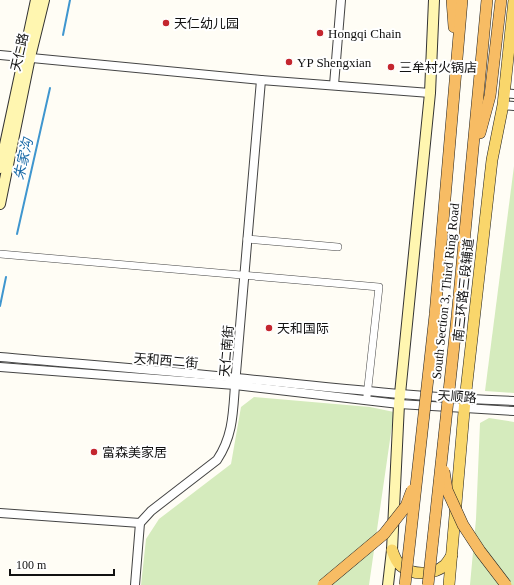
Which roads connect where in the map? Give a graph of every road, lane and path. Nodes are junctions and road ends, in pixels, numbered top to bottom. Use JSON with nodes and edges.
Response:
{"nodes":[{"id":1,"x":36,"y":0,"type":"edge"},
{"id":2,"x":44,"y":0,"type":"edge"},
{"id":3,"x":341,"y":0,"type":"edge"},
{"id":4,"x":434,"y":0,"type":"edge"},
{"id":5,"x":452,"y":0,"type":"edge"},
{"id":6,"x":462,"y":0,"type":"edge"},
{"id":7,"x":487,"y":0,"type":"edge"},
{"id":8,"x":501,"y":0,"type":"edge"},
{"id":9,"x":514,"y":0,"type":"edge"},
{"id":10,"x":0,"y":55,"type":"edge"},
{"id":11,"x":27,"y":57,"type":"junction"},
{"id":12,"x":456,"y":62,"type":"junction"},
{"id":13,"x":260,"y":80,"type":"junction"},
{"id":14,"x":334,"y":85,"type":"junction"},
{"id":15,"x":430,"y":93,"type":"junction"},
{"id":16,"x":509,"y":94,"type":"edge"},
{"id":17,"x":508,"y":106,"type":"edge"},
{"id":18,"x":472,"y":161,"type":"junction"},
{"id":19,"x":0,"y":168,"type":"edge"},
{"id":20,"x":0,"y":204,"type":"edge"},
{"id":21,"x":247,"y":239,"type":"junction"},
{"id":22,"x":338,"y":248,"type":"dead end"},
{"id":23,"x":0,"y":254,"type":"edge"},
{"id":24,"x":244,"y":276,"type":"junction"},
{"id":25,"x":0,"y":357,"type":"edge"},
{"id":26,"x":0,"y":367,"type":"edge"},
{"id":27,"x":235,"y":381,"type":"junction"},
{"id":28,"x":367,"y":395,"type":"junction"},
{"id":29,"x":400,"y":399,"type":"junction"},
{"id":30,"x":514,"y":402,"type":"edge"},
{"id":31,"x":465,"y":404,"type":"junction"},
{"id":32,"x":514,"y":411,"type":"edge"},
{"id":33,"x":442,"y":459,"type":"junction"},
{"id":34,"x":417,"y":477,"type":"junction"},
{"id":35,"x":0,"y":513,"type":"edge"},
{"id":36,"x":140,"y":522,"type":"junction"},
{"id":37,"x":392,"y":550,"type":"junction"},
{"id":38,"x":452,"y":555,"type":"junction"},
{"id":39,"x":135,"y":585,"type":"edge"},
{"id":40,"x":323,"y":585,"type":"edge"},
{"id":41,"x":388,"y":585,"type":"edge"},
{"id":42,"x":405,"y":585,"type":"edge"},
{"id":43,"x":428,"y":585,"type":"edge"},
{"id":44,"x":448,"y":585,"type":"edge"},
{"id":45,"x":506,"y":585,"type":"edge"}],
"edges":[{"from":1,"to":11,"type":"main road","name":"天仁路"},
{"from":2,"to":11,"type":"main road","name":"天仁路"},
{"from":3,"to":14,"type":"street"},
{"from":4,"to":15,"type":"main road"},
{"from":5,"to":12,"type":"highway"},
{"from":6,"to":12,"type":"highway","name":"South Section 3, Third Ring Road"},
{"from":7,"to":18,"type":"highway","name":"South Section 3, Third Ring Road"},
{"from":8,"to":18,"type":"highway"},
{"from":9,"to":16,"type":"main road","name":"南三环路三段辅道"},
{"from":10,"to":11,"type":"street"},
{"from":11,"to":13,"type":"street"},
{"from":11,"to":19,"type":"main road","name":"天仁路"},
{"from":11,"to":20,"type":"main road","name":"天仁路"},
{"from":12,"to":34,"type":"highway","name":"South Section 3, Third Ring Road","bridge":true},
{"from":13,"to":14,"type":"street"},
{"from":13,"to":21,"type":"street","name":"天仁南街"},
{"from":14,"to":15,"type":"street"},
{"from":15,"to":29,"type":"main road"},
{"from":16,"to":17,"type":"main road","name":"南三环路三段辅道"},
{"from":17,"to":31,"type":"main road","name":"南三环路三段辅道"},
{"from":18,"to":33,"type":"highway","name":"South Section 3, Third Ring Road","bridge":true},
{"from":21,"to":22,"type":"street"},
{"from":21,"to":24,"type":"street","name":"天仁南街"},
{"from":23,"to":24,"type":"street"},
{"from":24,"to":27,"type":"street","name":"天仁南街"},
{"from":24,"to":28,"type":"street"},
{"from":25,"to":27,"type":"street","name":"天和西二街"},
{"from":26,"to":27,"type":"street","name":"天和西二街"},
{"from":27,"to":28,"type":"street","name":"天和西二街"},
{"from":27,"to":36,"type":"street","name":"天仁南街"},
{"from":28,"to":29,"type":"street","name":"天和西二街"},
{"from":29,"to":31,"type":"street","name":"天顺路"},
{"from":29,"to":37,"type":"main road"},
{"from":30,"to":31,"type":"street","name":"天顺路"},
{"from":31,"to":32,"type":"street","name":"天顺路"},
{"from":31,"to":38,"type":"main road","name":"南三环路三段辅道"},
{"from":33,"to":43,"type":"highway","name":"South Section 3, Third Ring Road","bridge":true},
{"from":33,"to":45,"type":"highway","bridge":true},
{"from":34,"to":40,"type":"highway","bridge":true},
{"from":34,"to":42,"type":"highway","name":"South Section 3, Third Ring Road","bridge":true},
{"from":35,"to":36,"type":"street"},
{"from":36,"to":39,"type":"street"},
{"from":37,"to":38,"type":"main road"},
{"from":37,"to":41,"type":"main road"},
{"from":38,"to":44,"type":"main road","name":"南三环路三段辅道"}]}
